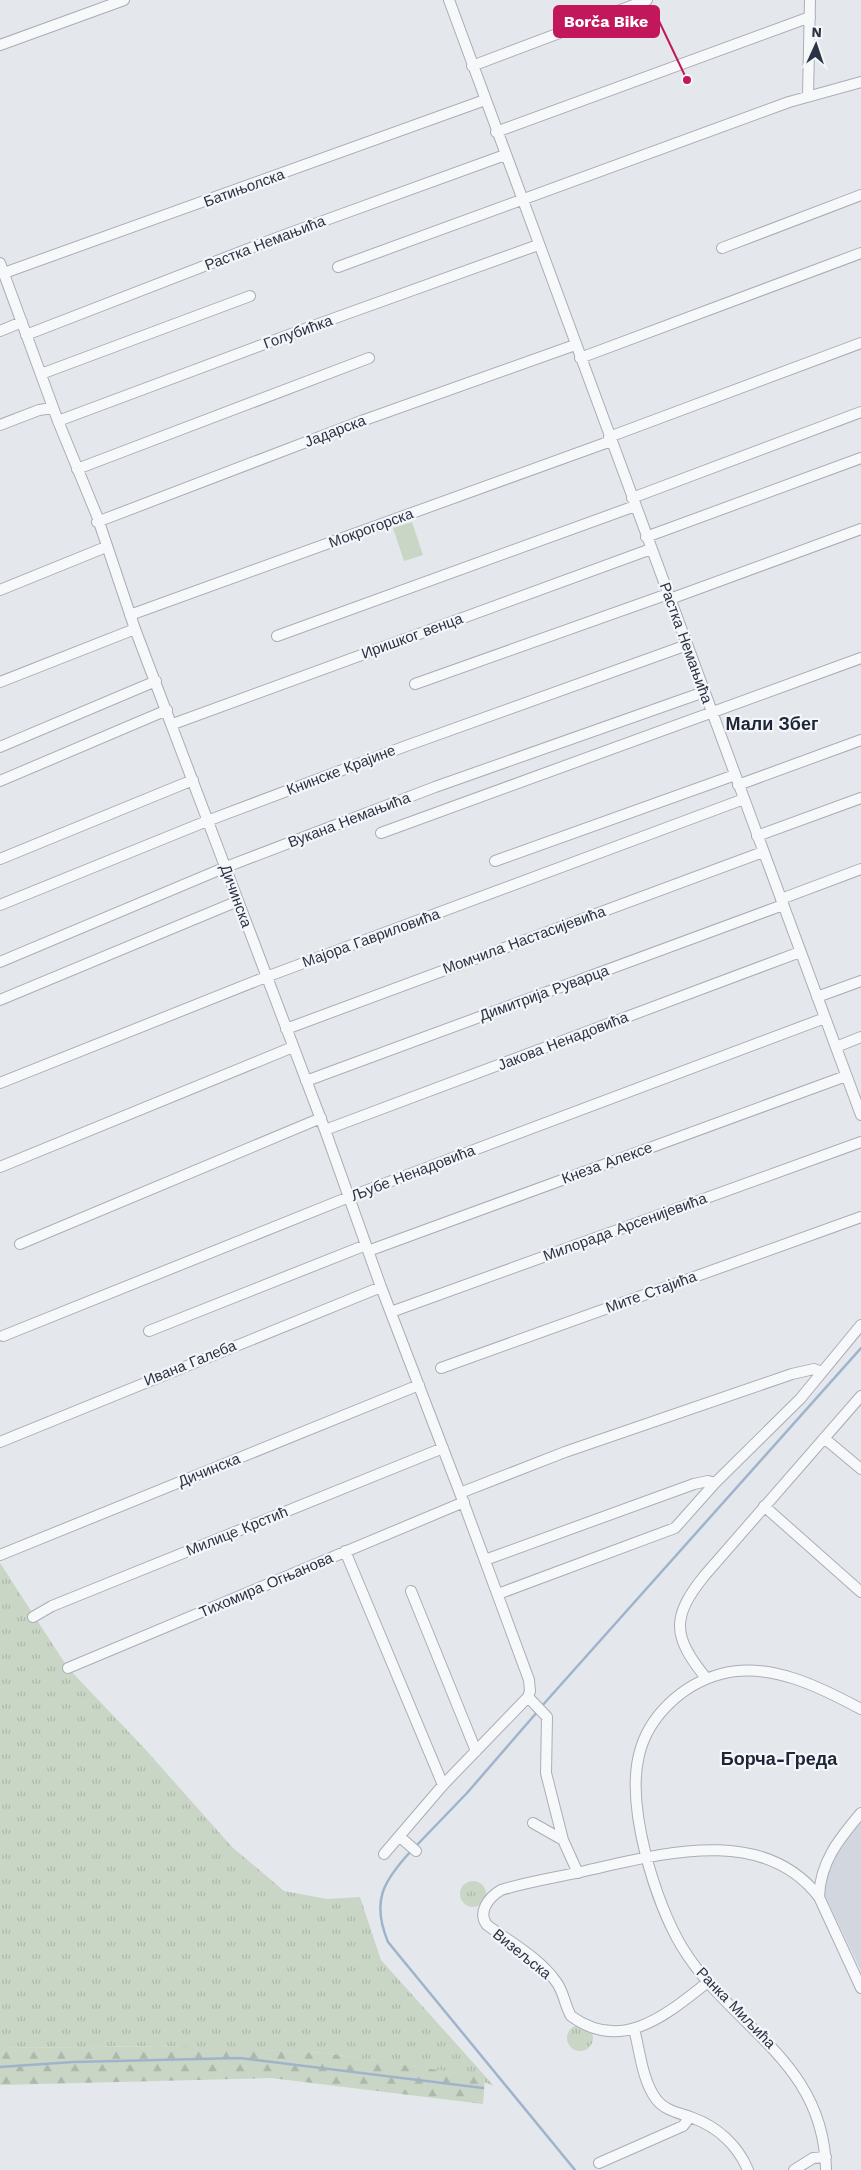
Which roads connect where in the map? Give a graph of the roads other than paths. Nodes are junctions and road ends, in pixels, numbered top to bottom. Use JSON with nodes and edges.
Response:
{"nodes":[{"id":1,"x":124,"y":0,"type":"edge"},
{"id":2,"x":449,"y":0,"type":"edge"},
{"id":3,"x":648,"y":0,"type":"edge"},
{"id":4,"x":810,"y":0,"type":"edge"},
{"id":5,"x":810,"y":18,"type":"junction"},
{"id":6,"x":0,"y":45,"type":"edge"},
{"id":7,"x":472,"y":66,"type":"junction"},
{"id":8,"x":861,"y":82,"type":"edge"},
{"id":9,"x":808,"y":96,"type":"junction"},
{"id":10,"x":485,"y":100,"type":"junction"},
{"id":11,"x":496,"y":132,"type":"junction"},
{"id":12,"x":505,"y":156,"type":"junction"},
{"id":13,"x":861,"y":195,"type":"edge"},
{"id":14,"x":521,"y":200,"type":"junction"},
{"id":15,"x":538,"y":245,"type":"junction"},
{"id":16,"x":722,"y":248,"type":"dead end"},
{"id":17,"x":861,"y":254,"type":"edge"},
{"id":18,"x":338,"y":267,"type":"dead end"},
{"id":19,"x":2,"y":268,"type":"edge"},
{"id":20,"x":250,"y":296,"type":"dead end"},
{"id":21,"x":22,"y":322,"type":"junction"},
{"id":22,"x":0,"y":331,"type":"edge"},
{"id":23,"x":26,"y":335,"type":"junction"},
{"id":24,"x":861,"y":343,"type":"edge"},
{"id":25,"x":575,"y":344,"type":"junction"},
{"id":26,"x":369,"y":358,"type":"dead end"},
{"id":27,"x":580,"y":358,"type":"junction"},
{"id":28,"x":40,"y":374,"type":"junction"},
{"id":29,"x":53,"y":408,"type":"junction"},
{"id":30,"x":861,"y":412,"type":"edge"},
{"id":31,"x":58,"y":421,"type":"junction"},
{"id":32,"x":0,"y":425,"type":"edge"},
{"id":33,"x":610,"y":439,"type":"junction"},
{"id":34,"x":861,"y":458,"type":"edge"},
{"id":35,"x":77,"y":469,"type":"junction"},
{"id":36,"x":634,"y":502,"type":"junction"},
{"id":37,"x":97,"y":522,"type":"junction"},
{"id":38,"x":861,"y":529,"type":"edge"},
{"id":39,"x":646,"y":537,"type":"junction"},
{"id":40,"x":106,"y":547,"type":"junction"},
{"id":41,"x":651,"y":549,"type":"junction"},
{"id":42,"x":0,"y":590,"type":"edge"},
{"id":43,"x":668,"y":596,"type":"junction"},
{"id":44,"x":130,"y":615,"type":"junction"},
{"id":45,"x":135,"y":630,"type":"junction"},
{"id":46,"x":277,"y":636,"type":"dead end"},
{"id":47,"x":687,"y":645,"type":"junction"},
{"id":48,"x":861,"y":658,"type":"edge"},
{"id":49,"x":156,"y":681,"type":"junction"},
{"id":50,"x":0,"y":682,"type":"edge"},
{"id":51,"x":415,"y":684,"type":"dead end"},
{"id":52,"x":704,"y":692,"type":"junction"},
{"id":53,"x":167,"y":710,"type":"junction"},
{"id":54,"x":712,"y":712,"type":"junction"},
{"id":55,"x":173,"y":724,"type":"junction"},
{"id":56,"x":861,"y":740,"type":"edge"},
{"id":57,"x":0,"y":747,"type":"edge"},
{"id":58,"x":735,"y":775,"type":"junction"},
{"id":59,"x":193,"y":780,"type":"junction"},
{"id":60,"x":0,"y":781,"type":"edge"},
{"id":61,"x":738,"y":785,"type":"junction"},
{"id":62,"x":861,"y":798,"type":"edge"},
{"id":63,"x":744,"y":799,"type":"junction"},
{"id":64,"x":207,"y":821,"type":"junction"},
{"id":65,"x":381,"y":832,"type":"dead end"},
{"id":66,"x":757,"y":836,"type":"junction"},
{"id":67,"x":763,"y":852,"type":"junction"},
{"id":68,"x":0,"y":860,"type":"edge"},
{"id":69,"x":495,"y":860,"type":"dead end"},
{"id":70,"x":226,"y":867,"type":"junction"},
{"id":71,"x":861,"y":869,"type":"edge"},
{"id":72,"x":238,"y":901,"type":"junction"},
{"id":73,"x":782,"y":902,"type":"junction"},
{"id":74,"x":0,"y":905,"type":"edge"},
{"id":75,"x":800,"y":952,"type":"junction"},
{"id":76,"x":0,"y":962,"type":"edge"},
{"id":77,"x":266,"y":977,"type":"junction"},
{"id":78,"x":861,"y":980,"type":"edge"},
{"id":79,"x":817,"y":997,"type":"junction"},
{"id":80,"x":0,"y":1000,"type":"edge"},
{"id":81,"x":825,"y":1018,"type":"junction"},
{"id":82,"x":286,"y":1029,"type":"junction"},
{"id":83,"x":861,"y":1037,"type":"edge"},
{"id":84,"x":293,"y":1047,"type":"junction"},
{"id":85,"x":836,"y":1047,"type":"junction"},
{"id":86,"x":846,"y":1076,"type":"junction"},
{"id":87,"x":306,"y":1081,"type":"junction"},
{"id":88,"x":0,"y":1083,"type":"edge"},
{"id":89,"x":861,"y":1113,"type":"edge"},
{"id":90,"x":321,"y":1118,"type":"junction"},
{"id":91,"x":325,"y":1130,"type":"junction"},
{"id":92,"x":861,"y":1142,"type":"edge"},
{"id":93,"x":0,"y":1167,"type":"edge"},
{"id":94,"x":349,"y":1197,"type":"junction"},
{"id":95,"x":861,"y":1217,"type":"edge"},
{"id":96,"x":20,"y":1244,"type":"dead end"},
{"id":97,"x":367,"y":1248,"type":"junction"},
{"id":98,"x":381,"y":1287,"type":"junction"},
{"id":99,"x":391,"y":1312,"type":"junction"},
{"id":100,"x":861,"y":1325,"type":"edge"},
{"id":101,"x":149,"y":1332,"type":"dead end"},
{"id":102,"x":3,"y":1336,"type":"dead end"},
{"id":103,"x":441,"y":1368,"type":"dead end"},
{"id":104,"x":822,"y":1372,"type":"junction"},
{"id":105,"x":419,"y":1385,"type":"junction"},
{"id":106,"x":861,"y":1396,"type":"edge"},
{"id":107,"x":824,"y":1438,"type":"junction"},
{"id":108,"x":0,"y":1442,"type":"edge"},
{"id":109,"x":443,"y":1448,"type":"junction"},
{"id":110,"x":861,"y":1469,"type":"edge"},
{"id":111,"x":715,"y":1483,"type":"junction"},
{"id":112,"x":462,"y":1497,"type":"junction"},
{"id":113,"x":764,"y":1506,"type":"junction"},
{"id":114,"x":345,"y":1552,"type":"junction"},
{"id":115,"x":0,"y":1555,"type":"edge"},
{"id":116,"x":485,"y":1560,"type":"junction"},
{"id":117,"x":410,"y":1591,"type":"dead end"},
{"id":118,"x":861,"y":1592,"type":"edge"},
{"id":119,"x":498,"y":1594,"type":"junction"},
{"id":120,"x":33,"y":1617,"type":"dead end"},
{"id":121,"x":68,"y":1668,"type":"dead end"},
{"id":122,"x":706,"y":1678,"type":"junction"},
{"id":123,"x":531,"y":1696,"type":"junction"},
{"id":124,"x":861,"y":1709,"type":"edge"},
{"id":125,"x":476,"y":1751,"type":"junction"},
{"id":126,"x":443,"y":1785,"type":"junction"},
{"id":127,"x":861,"y":1813,"type":"edge"},
{"id":128,"x":533,"y":1823,"type":"dead end"},
{"id":129,"x":400,"y":1837,"type":"junction"},
{"id":130,"x":563,"y":1840,"type":"junction"},
{"id":131,"x":412,"y":1848,"type":"dead end"},
{"id":132,"x":384,"y":1854,"type":"dead end"},
{"id":133,"x":646,"y":1857,"type":"junction"},
{"id":134,"x":578,"y":1873,"type":"junction"},
{"id":135,"x":819,"y":1897,"type":"junction"},
{"id":136,"x":708,"y":1982,"type":"junction"},
{"id":137,"x":861,"y":1988,"type":"edge"},
{"id":138,"x":634,"y":2029,"type":"junction"},
{"id":139,"x":690,"y":2117,"type":"junction"},
{"id":140,"x":826,"y":2157,"type":"junction"},
{"id":141,"x":599,"y":2163,"type":"dead end"},
{"id":142,"x":748,"y":2170,"type":"edge"},
{"id":143,"x":794,"y":2170,"type":"edge"},
{"id":144,"x":826,"y":2170,"type":"edge"}],
"edges":[{"from":1,"to":6,"type":"street"},
{"from":2,"to":7,"type":"street","name":"Растка Немањића"},
{"from":3,"to":7,"type":"street"},
{"from":4,"to":5,"type":"street"},
{"from":5,"to":9,"type":"street"},
{"from":5,"to":11,"type":"street"},
{"from":7,"to":10,"type":"street","name":"Растка Немањића"},
{"from":8,"to":9,"type":"street"},
{"from":9,"to":14,"type":"street"},
{"from":10,"to":11,"type":"street","name":"Растка Немањића"},
{"from":10,"to":19,"type":"street","name":"Батињолска"},
{"from":11,"to":12,"type":"street","name":"Растка Немањића"},
{"from":12,"to":14,"type":"street","name":"Растка Немањића"},
{"from":12,"to":23,"type":"street","name":"Растка Немањића"},
{"from":13,"to":16,"type":"street"},
{"from":14,"to":15,"type":"street","name":"Растка Немањића"},
{"from":14,"to":18,"type":"street"},
{"from":15,"to":25,"type":"street","name":"Растка Немањића"},
{"from":15,"to":31,"type":"street","name":"Голубићка"},
{"from":17,"to":27,"type":"street"},
{"from":19,"to":21,"type":"street","name":"Дичинска"},
{"from":20,"to":28,"type":"street"},
{"from":21,"to":22,"type":"street"},
{"from":21,"to":23,"type":"street","name":"Дичинска"},
{"from":23,"to":28,"type":"street","name":"Дичинска"},
{"from":24,"to":33,"type":"street","name":"Мокрогорска"},
{"from":25,"to":27,"type":"street","name":"Растка Немањића"},
{"from":25,"to":37,"type":"street","name":"Јадарска"},
{"from":26,"to":35,"type":"street"},
{"from":27,"to":33,"type":"street","name":"Растка Немањића"},
{"from":28,"to":29,"type":"street","name":"Дичинска"},
{"from":29,"to":31,"type":"street","name":"Дичинска"},
{"from":29,"to":32,"type":"street"},
{"from":30,"to":36,"type":"street"},
{"from":31,"to":35,"type":"street","name":"Дичинска"},
{"from":33,"to":36,"type":"street","name":"Растка Немањића"},
{"from":33,"to":44,"type":"street","name":"Мокрогорска"},
{"from":34,"to":39,"type":"street"},
{"from":35,"to":37,"type":"street","name":"Дичинска"},
{"from":36,"to":39,"type":"street","name":"Растка Немањића"},
{"from":36,"to":46,"type":"street"},
{"from":37,"to":40,"type":"street","name":"Дичинска"},
{"from":38,"to":43,"type":"street"},
{"from":39,"to":41,"type":"street","name":"Растка Немањића"},
{"from":40,"to":42,"type":"street"},
{"from":40,"to":44,"type":"street","name":"Дичинска"},
{"from":41,"to":43,"type":"street","name":"Растка Немањића"},
{"from":41,"to":55,"type":"street","name":"Иришког венца"},
{"from":43,"to":47,"type":"street","name":"Растка Немањића"},
{"from":43,"to":51,"type":"street"},
{"from":44,"to":45,"type":"street","name":"Дичинска"},
{"from":45,"to":49,"type":"street","name":"Дичинска"},
{"from":45,"to":50,"type":"street"},
{"from":47,"to":52,"type":"street","name":"Растка Немањића"},
{"from":47,"to":64,"type":"street","name":"Книнске Крајине"},
{"from":48,"to":54,"type":"street"},
{"from":49,"to":53,"type":"street","name":"Дичинска"},
{"from":49,"to":57,"type":"street"},
{"from":52,"to":54,"type":"street","name":"Растка Немањића"},
{"from":52,"to":70,"type":"street","name":"Вукана Немањића"},
{"from":53,"to":55,"type":"street","name":"Дичинска"},
{"from":53,"to":60,"type":"street"},
{"from":54,"to":58,"type":"street","name":"Растка Немањића"},
{"from":54,"to":65,"type":"street"},
{"from":55,"to":59,"type":"street","name":"Дичинска"},
{"from":56,"to":61,"type":"street"},
{"from":58,"to":61,"type":"street","name":"Растка Немањића"},
{"from":58,"to":69,"type":"street"},
{"from":59,"to":64,"type":"street","name":"Дичинска"},
{"from":59,"to":68,"type":"street"},
{"from":61,"to":63,"type":"street","name":"Растка Немањића"},
{"from":62,"to":66,"type":"street"},
{"from":63,"to":66,"type":"street","name":"Растка Немањића"},
{"from":63,"to":77,"type":"street","name":"Мајора Гавриловића"},
{"from":64,"to":70,"type":"street","name":"Дичинска"},
{"from":64,"to":74,"type":"street","name":"Книнске Крајине"},
{"from":66,"to":67,"type":"street","name":"Растка Немањића"},
{"from":67,"to":73,"type":"street","name":"Растка Немањића"},
{"from":67,"to":82,"type":"street","name":"Момчила Настасијевића"},
{"from":70,"to":72,"type":"street","name":"Дичинска"},
{"from":70,"to":76,"type":"street","name":"Вукана Немањића"},
{"from":71,"to":73,"type":"street","name":"Димитрија Руварца"},
{"from":72,"to":77,"type":"street","name":"Дичинска"},
{"from":72,"to":80,"type":"street"},
{"from":73,"to":75,"type":"street","name":"Растка Немањића"},
{"from":73,"to":87,"type":"street","name":"Димитрија Руварца"},
{"from":75,"to":79,"type":"street","name":"Растка Немањића"},
{"from":75,"to":91,"type":"street","name":"Јакова Ненадовића"},
{"from":77,"to":82,"type":"street","name":"Дичинска"},
{"from":77,"to":88,"type":"street","name":"Мајора Гавриловића"},
{"from":78,"to":79,"type":"street"},
{"from":79,"to":81,"type":"street","name":"Растка Немањића"},
{"from":81,"to":85,"type":"street","name":"Растка Немањића"},
{"from":81,"to":94,"type":"street","name":"Љубе Ненадовића"},
{"from":82,"to":84,"type":"street","name":"Дичинска"},
{"from":83,"to":85,"type":"street"},
{"from":84,"to":87,"type":"street","name":"Дичинска"},
{"from":84,"to":93,"type":"street"},
{"from":85,"to":86,"type":"street","name":"Растка Немањића"},
{"from":86,"to":89,"type":"street","name":"Растка Немањића"},
{"from":86,"to":97,"type":"street","name":"Кнеза Алексе"},
{"from":87,"to":90,"type":"street","name":"Дичинска"},
{"from":90,"to":91,"type":"street","name":"Дичинска"},
{"from":90,"to":96,"type":"street"},
{"from":91,"to":94,"type":"street","name":"Дичинска"},
{"from":92,"to":99,"type":"street","name":"Милорада Арсенијевића"},
{"from":94,"to":97,"type":"street","name":"Дичинска"},
{"from":94,"to":102,"type":"street","name":"Љубе Ненадовића"},
{"from":95,"to":103,"type":"street","name":"Мите Стајића"},
{"from":97,"to":98,"type":"street","name":"Дичинска"},
{"from":97,"to":101,"type":"street"},
{"from":98,"to":99,"type":"street","name":"Дичинска"},
{"from":98,"to":108,"type":"street","name":"Ивана Галеба"},
{"from":99,"to":105,"type":"street","name":"Дичинска"},
{"from":100,"to":104,"type":"street"},
{"from":104,"to":111,"type":"street"},
{"from":104,"to":112,"type":"street","name":"Тихомира Огњанова"},
{"from":105,"to":109,"type":"street","name":"Дичинска"},
{"from":105,"to":115,"type":"street","name":"Дичинска"},
{"from":106,"to":107,"type":"street"},
{"from":107,"to":110,"type":"street"},
{"from":107,"to":113,"type":"street"},
{"from":109,"to":112,"type":"street","name":"Дичинска"},
{"from":109,"to":120,"type":"street","name":"Милице Крстић"},
{"from":111,"to":116,"type":"street"},
{"from":111,"to":119,"type":"street"},
{"from":112,"to":114,"type":"street","name":"Тихомира Огњанова"},
{"from":112,"to":116,"type":"street","name":"Дичинска"},
{"from":113,"to":118,"type":"street"},
{"from":113,"to":122,"type":"street"},
{"from":114,"to":121,"type":"street","name":"Тихомира Огњанова"},
{"from":114,"to":126,"type":"street"},
{"from":116,"to":119,"type":"street","name":"Дичинска"},
{"from":117,"to":125,"type":"street"},
{"from":119,"to":123,"type":"street","name":"Дичинска"},
{"from":122,"to":124,"type":"street","name":"Ранка Миљића"},
{"from":122,"to":133,"type":"street","name":"Ранка Миљића"},
{"from":123,"to":125,"type":"street"},
{"from":123,"to":130,"type":"street"},
{"from":125,"to":126,"type":"street"},
{"from":126,"to":129,"type":"street"},
{"from":127,"to":135,"type":"street"},
{"from":128,"to":130,"type":"street"},
{"from":129,"to":131,"type":"street"},
{"from":129,"to":132,"type":"street"},
{"from":130,"to":134,"type":"street"},
{"from":133,"to":134,"type":"street","name":"Визељска"},
{"from":133,"to":135,"type":"street","name":"Визељска"},
{"from":133,"to":136,"type":"street","name":"Ранка Миљића"},
{"from":134,"to":138,"type":"street","name":"Визељска"},
{"from":135,"to":137,"type":"street","name":"Визељска"},
{"from":136,"to":138,"type":"street","name":"Визељска"},
{"from":136,"to":140,"type":"street","name":"Ранка Миљића"},
{"from":138,"to":139,"type":"street"},
{"from":139,"to":141,"type":"street"},
{"from":139,"to":142,"type":"street"},
{"from":140,"to":143,"type":"street"},
{"from":140,"to":144,"type":"street","name":"Ранка Миљића"}]}
